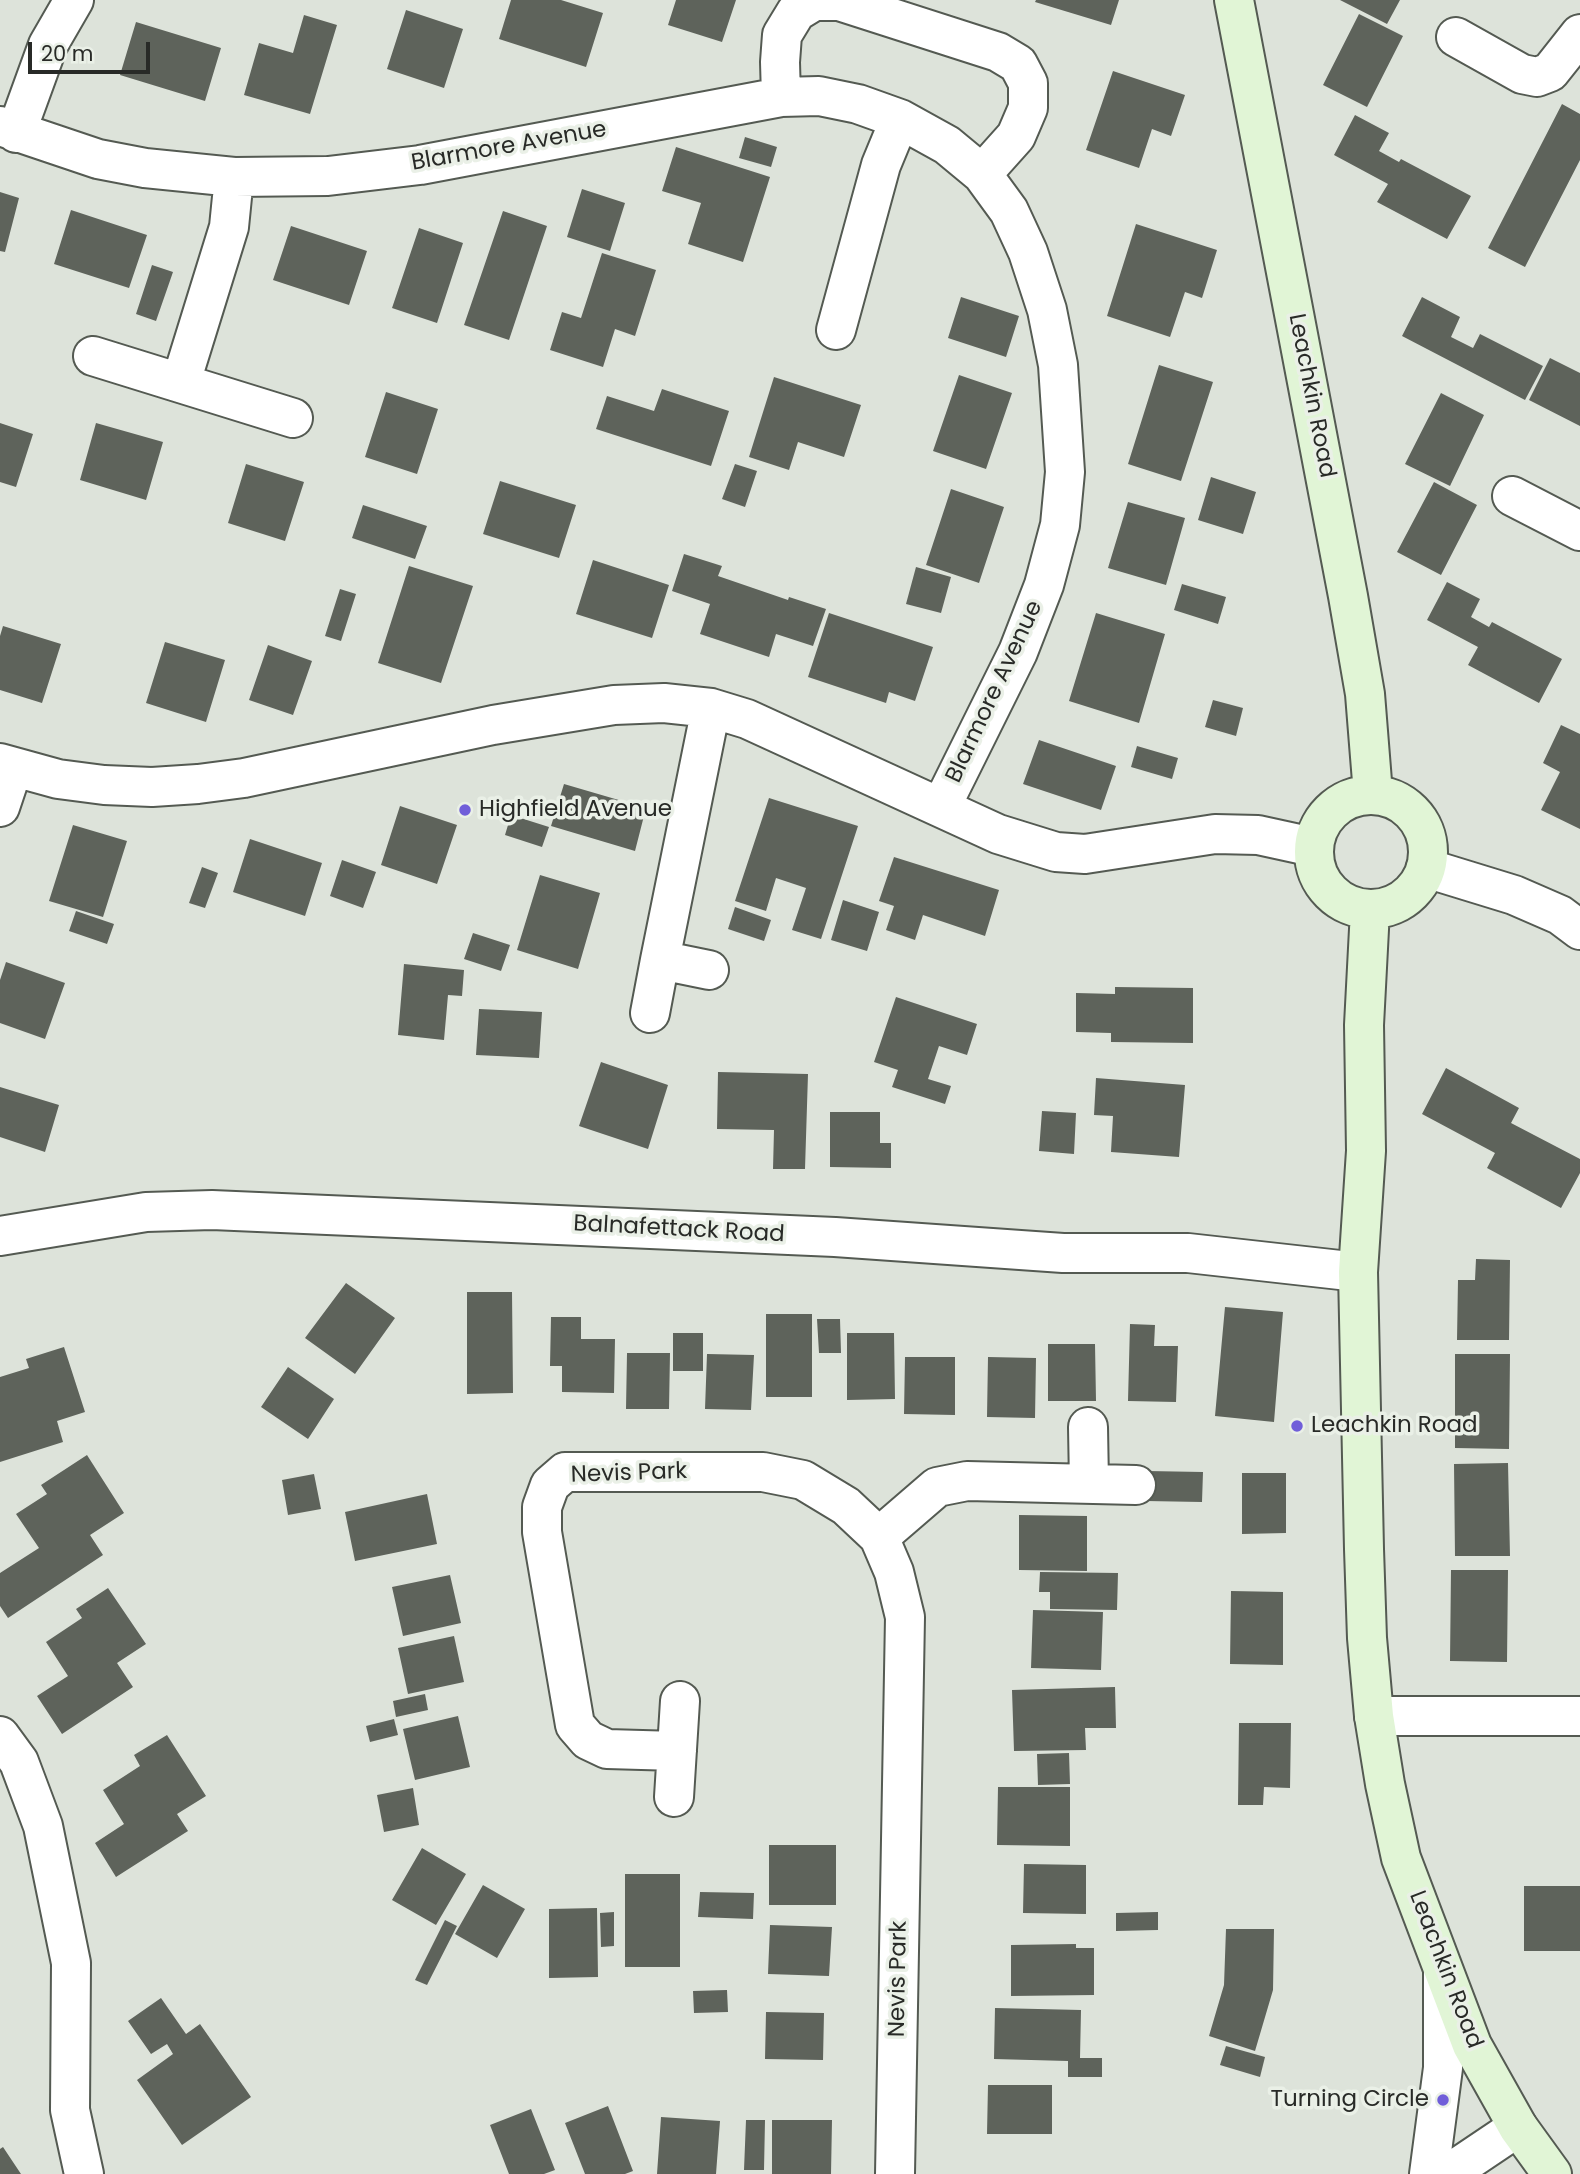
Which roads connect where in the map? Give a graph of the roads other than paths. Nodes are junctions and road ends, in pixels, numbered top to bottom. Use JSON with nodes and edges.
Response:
{"nodes":[{"id":1,"x":74,"y":0,"type":"edge"},
{"id":2,"x":1234,"y":0,"type":"edge"},
{"id":3,"x":1580,"y":34,"type":"edge"},
{"id":4,"x":1456,"y":37,"type":"dead end"},
{"id":5,"x":781,"y":97,"type":"junction"},
{"id":6,"x":900,"y":119,"type":"junction"},
{"id":7,"x":8,"y":129,"type":"edge"},
{"id":8,"x":982,"y":174,"type":"junction"},
{"id":9,"x":234,"y":177,"type":"junction"},
{"id":10,"x":836,"y":330,"type":"dead end"},
{"id":11,"x":93,"y":356,"type":"dead end"},
{"id":12,"x":181,"y":382,"type":"junction"},
{"id":13,"x":293,"y":418,"type":"dead end"},
{"id":14,"x":1511,"y":496,"type":"dead end"},
{"id":15,"x":1580,"y":531,"type":"edge"},
{"id":16,"x":710,"y":708,"type":"junction"},
{"id":17,"x":6,"y":765,"type":"edge"},
{"id":18,"x":1373,"y":794,"type":"junction"},
{"id":19,"x":0,"y":807,"type":"edge"},
{"id":20,"x":941,"y":807,"type":"junction"},
{"id":21,"x":1313,"y":847,"type":"junction"},
{"id":22,"x":1426,"y":868,"type":"junction"},
{"id":23,"x":1370,"y":910,"type":"junction"},
{"id":24,"x":1580,"y":930,"type":"edge"},
{"id":25,"x":660,"y":960,"type":"junction"},
{"id":26,"x":709,"y":970,"type":"dead end"},
{"id":27,"x":650,"y":1013,"type":"dead end"},
{"id":28,"x":0,"y":1236,"type":"edge"},
{"id":29,"x":1358,"y":1272,"type":"junction"},
{"id":30,"x":1088,"y":1427,"type":"dead end"},
{"id":31,"x":1089,"y":1483,"type":"junction"},
{"id":32,"x":1136,"y":1485,"type":"dead end"},
{"id":33,"x":879,"y":1536,"type":"junction"},
{"id":34,"x":680,"y":1701,"type":"dead end"},
{"id":35,"x":1374,"y":1716,"type":"junction"},
{"id":36,"x":1580,"y":1716,"type":"edge"},
{"id":37,"x":0,"y":1736,"type":"edge"},
{"id":38,"x":677,"y":1751,"type":"junction"},
{"id":39,"x":674,"y":1797,"type":"dead end"},
{"id":40,"x":1443,"y":1969,"type":"junction"},
{"id":41,"x":1518,"y":2127,"type":"junction"},
{"id":42,"x":84,"y":2174,"type":"edge"},
{"id":43,"x":895,"y":2174,"type":"edge"},
{"id":44,"x":1429,"y":2174,"type":"edge"},
{"id":45,"x":1448,"y":2174,"type":"edge"},
{"id":46,"x":1552,"y":2174,"type":"edge"}],
"edges":[{"from":1,"to":7,"type":"street","name":"Blarmore Avenue"},
{"from":2,"to":18,"type":"street","name":"Leachkin Road"},
{"from":3,"to":4,"type":"street"},
{"from":5,"to":6,"type":"street","name":"Blarmore Avenue"},
{"from":5,"to":8,"type":"street"},
{"from":5,"to":9,"type":"street","name":"Blarmore Avenue"},
{"from":6,"to":8,"type":"street","name":"Blarmore Avenue"},
{"from":6,"to":10,"type":"street"},
{"from":7,"to":9,"type":"street","name":"Blarmore Avenue"},
{"from":8,"to":20,"type":"street","name":"Blarmore Avenue"},
{"from":9,"to":12,"type":"street"},
{"from":11,"to":12,"type":"street"},
{"from":12,"to":13,"type":"street"},
{"from":14,"to":15,"type":"street"},
{"from":16,"to":17,"type":"street"},
{"from":16,"to":20,"type":"street"},
{"from":16,"to":25,"type":"street"},
{"from":17,"to":19,"type":"street"},
{"from":18,"to":21,"type":"street"},
{"from":18,"to":22,"type":"street"},
{"from":20,"to":21,"type":"street"},
{"from":21,"to":23,"type":"street"},
{"from":22,"to":23,"type":"street"},
{"from":22,"to":24,"type":"street"},
{"from":23,"to":29,"type":"street","name":"Leachkin Road"},
{"from":25,"to":26,"type":"street"},
{"from":25,"to":27,"type":"street"},
{"from":28,"to":29,"type":"street","name":"Balnafettack Road"},
{"from":29,"to":35,"type":"street","name":"Leachkin Road"},
{"from":30,"to":31,"type":"street"},
{"from":31,"to":32,"type":"street"},
{"from":31,"to":33,"type":"street"},
{"from":33,"to":38,"type":"street","name":"Nevis Park"},
{"from":33,"to":43,"type":"street","name":"Nevis Park"},
{"from":34,"to":38,"type":"street"},
{"from":35,"to":36,"type":"street"},
{"from":35,"to":40,"type":"street","name":"Leachkin Road"},
{"from":37,"to":42,"type":"street"},
{"from":38,"to":39,"type":"street"},
{"from":40,"to":41,"type":"street","name":"Leachkin Road"},
{"from":40,"to":44,"type":"street"},
{"from":41,"to":45,"type":"street"},
{"from":41,"to":46,"type":"street","name":"Leachkin Road"}]}
